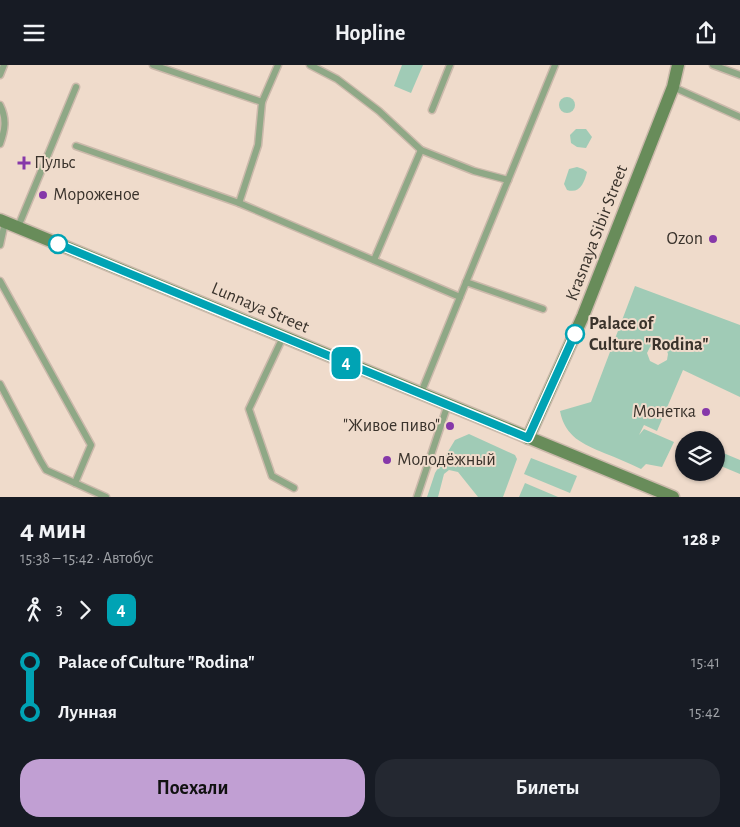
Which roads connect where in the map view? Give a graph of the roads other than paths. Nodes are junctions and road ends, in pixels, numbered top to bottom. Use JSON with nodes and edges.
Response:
{"nodes":[{"id":1,"x":4,"y":65,"type":"edge"},
{"id":2,"x":153,"y":65,"type":"edge"},
{"id":3,"x":278,"y":65,"type":"edge"},
{"id":4,"x":310,"y":65,"type":"edge"},
{"id":5,"x":450,"y":65,"type":"edge"},
{"id":6,"x":555,"y":65,"type":"edge"},
{"id":7,"x":678,"y":65,"type":"edge"},
{"id":8,"x":712,"y":65,"type":"edge"},
{"id":9,"x":0,"y":75,"type":"edge"},
{"id":10,"x":740,"y":75,"type":"edge"},
{"id":11,"x":76,"y":87,"type":"dead end"},
{"id":12,"x":673,"y":87,"type":"junction"},
{"id":13,"x":262,"y":102,"type":"junction"},
{"id":14,"x":0,"y":105,"type":"edge"},
{"id":15,"x":432,"y":110,"type":"dead end"},
{"id":16,"x":740,"y":117,"type":"edge"},
{"id":17,"x":0,"y":144,"type":"edge"},
{"id":18,"x":76,"y":145,"type":"dead end"},
{"id":19,"x":421,"y":150,"type":"junction"},
{"id":20,"x":508,"y":181,"type":"junction"},
{"id":21,"x":239,"y":203,"type":"junction"},
{"id":22,"x":2,"y":221,"type":"edge"},
{"id":23,"x":18,"y":227,"type":"junction"},
{"id":24,"x":0,"y":245,"type":"edge"},
{"id":25,"x":374,"y":261,"type":"junction"},
{"id":26,"x":0,"y":281,"type":"edge"},
{"id":27,"x":466,"y":282,"type":"junction"},
{"id":28,"x":460,"y":297,"type":"junction"},
{"id":29,"x":543,"y":309,"type":"dead end"},
{"id":30,"x":283,"y":337,"type":"junction"},
{"id":31,"x":0,"y":384,"type":"edge"},
{"id":32,"x":421,"y":393,"type":"junction"},
{"id":33,"x":448,"y":405,"type":"junction"},
{"id":34,"x":528,"y":438,"type":"junction"},
{"id":35,"x":75,"y":483,"type":"junction"},
{"id":36,"x":85,"y":488,"type":"junction"},
{"id":37,"x":294,"y":489,"type":"dead end"},
{"id":38,"x":83,"y":497,"type":"edge"},
{"id":39,"x":106,"y":497,"type":"edge"},
{"id":40,"x":417,"y":497,"type":"edge"},
{"id":41,"x":673,"y":497,"type":"edge"}],
"edges":[{"from":1,"to":9,"type":"lane"},
{"from":2,"to":13,"type":"lane"},
{"from":3,"to":13,"type":"lane"},
{"from":4,"to":19,"type":"lane"},
{"from":5,"to":15,"type":"lane"},
{"from":6,"to":20,"type":"lane"},
{"from":7,"to":12,"type":"street","name":"Krasnaya Sibir Street"},
{"from":8,"to":10,"type":"lane"},
{"from":11,"to":23,"type":"lane"},
{"from":12,"to":16,"type":"lane"},
{"from":12,"to":34,"type":"street","name":"Krasnaya Sibir Street"},
{"from":13,"to":21,"type":"lane"},
{"from":14,"to":17,"type":"lane"},
{"from":18,"to":21,"type":"lane"},
{"from":19,"to":20,"type":"lane"},
{"from":19,"to":25,"type":"lane"},
{"from":20,"to":27,"type":"lane"},
{"from":21,"to":25,"type":"lane"},
{"from":22,"to":23,"type":"street","name":"Lunnaya Street"},
{"from":22,"to":24,"type":"lane"},
{"from":23,"to":30,"type":"street","name":"Lunnaya Street"},
{"from":25,"to":28,"type":"lane"},
{"from":26,"to":35,"type":"lane"},
{"from":27,"to":28,"type":"lane"},
{"from":27,"to":29,"type":"lane"},
{"from":28,"to":32,"type":"lane"},
{"from":30,"to":32,"type":"street","name":"Lunnaya Street"},
{"from":30,"to":37,"type":"lane"},
{"from":31,"to":35,"type":"lane"},
{"from":32,"to":33,"type":"street","name":"Lunnaya Street"},
{"from":33,"to":34,"type":"street","name":"Lunnaya Street"},
{"from":33,"to":40,"type":"lane"},
{"from":34,"to":41,"type":"street","name":"Lunnaya Street"},
{"from":35,"to":36,"type":"lane"},
{"from":36,"to":38,"type":"lane"},
{"from":36,"to":39,"type":"lane"}]}
